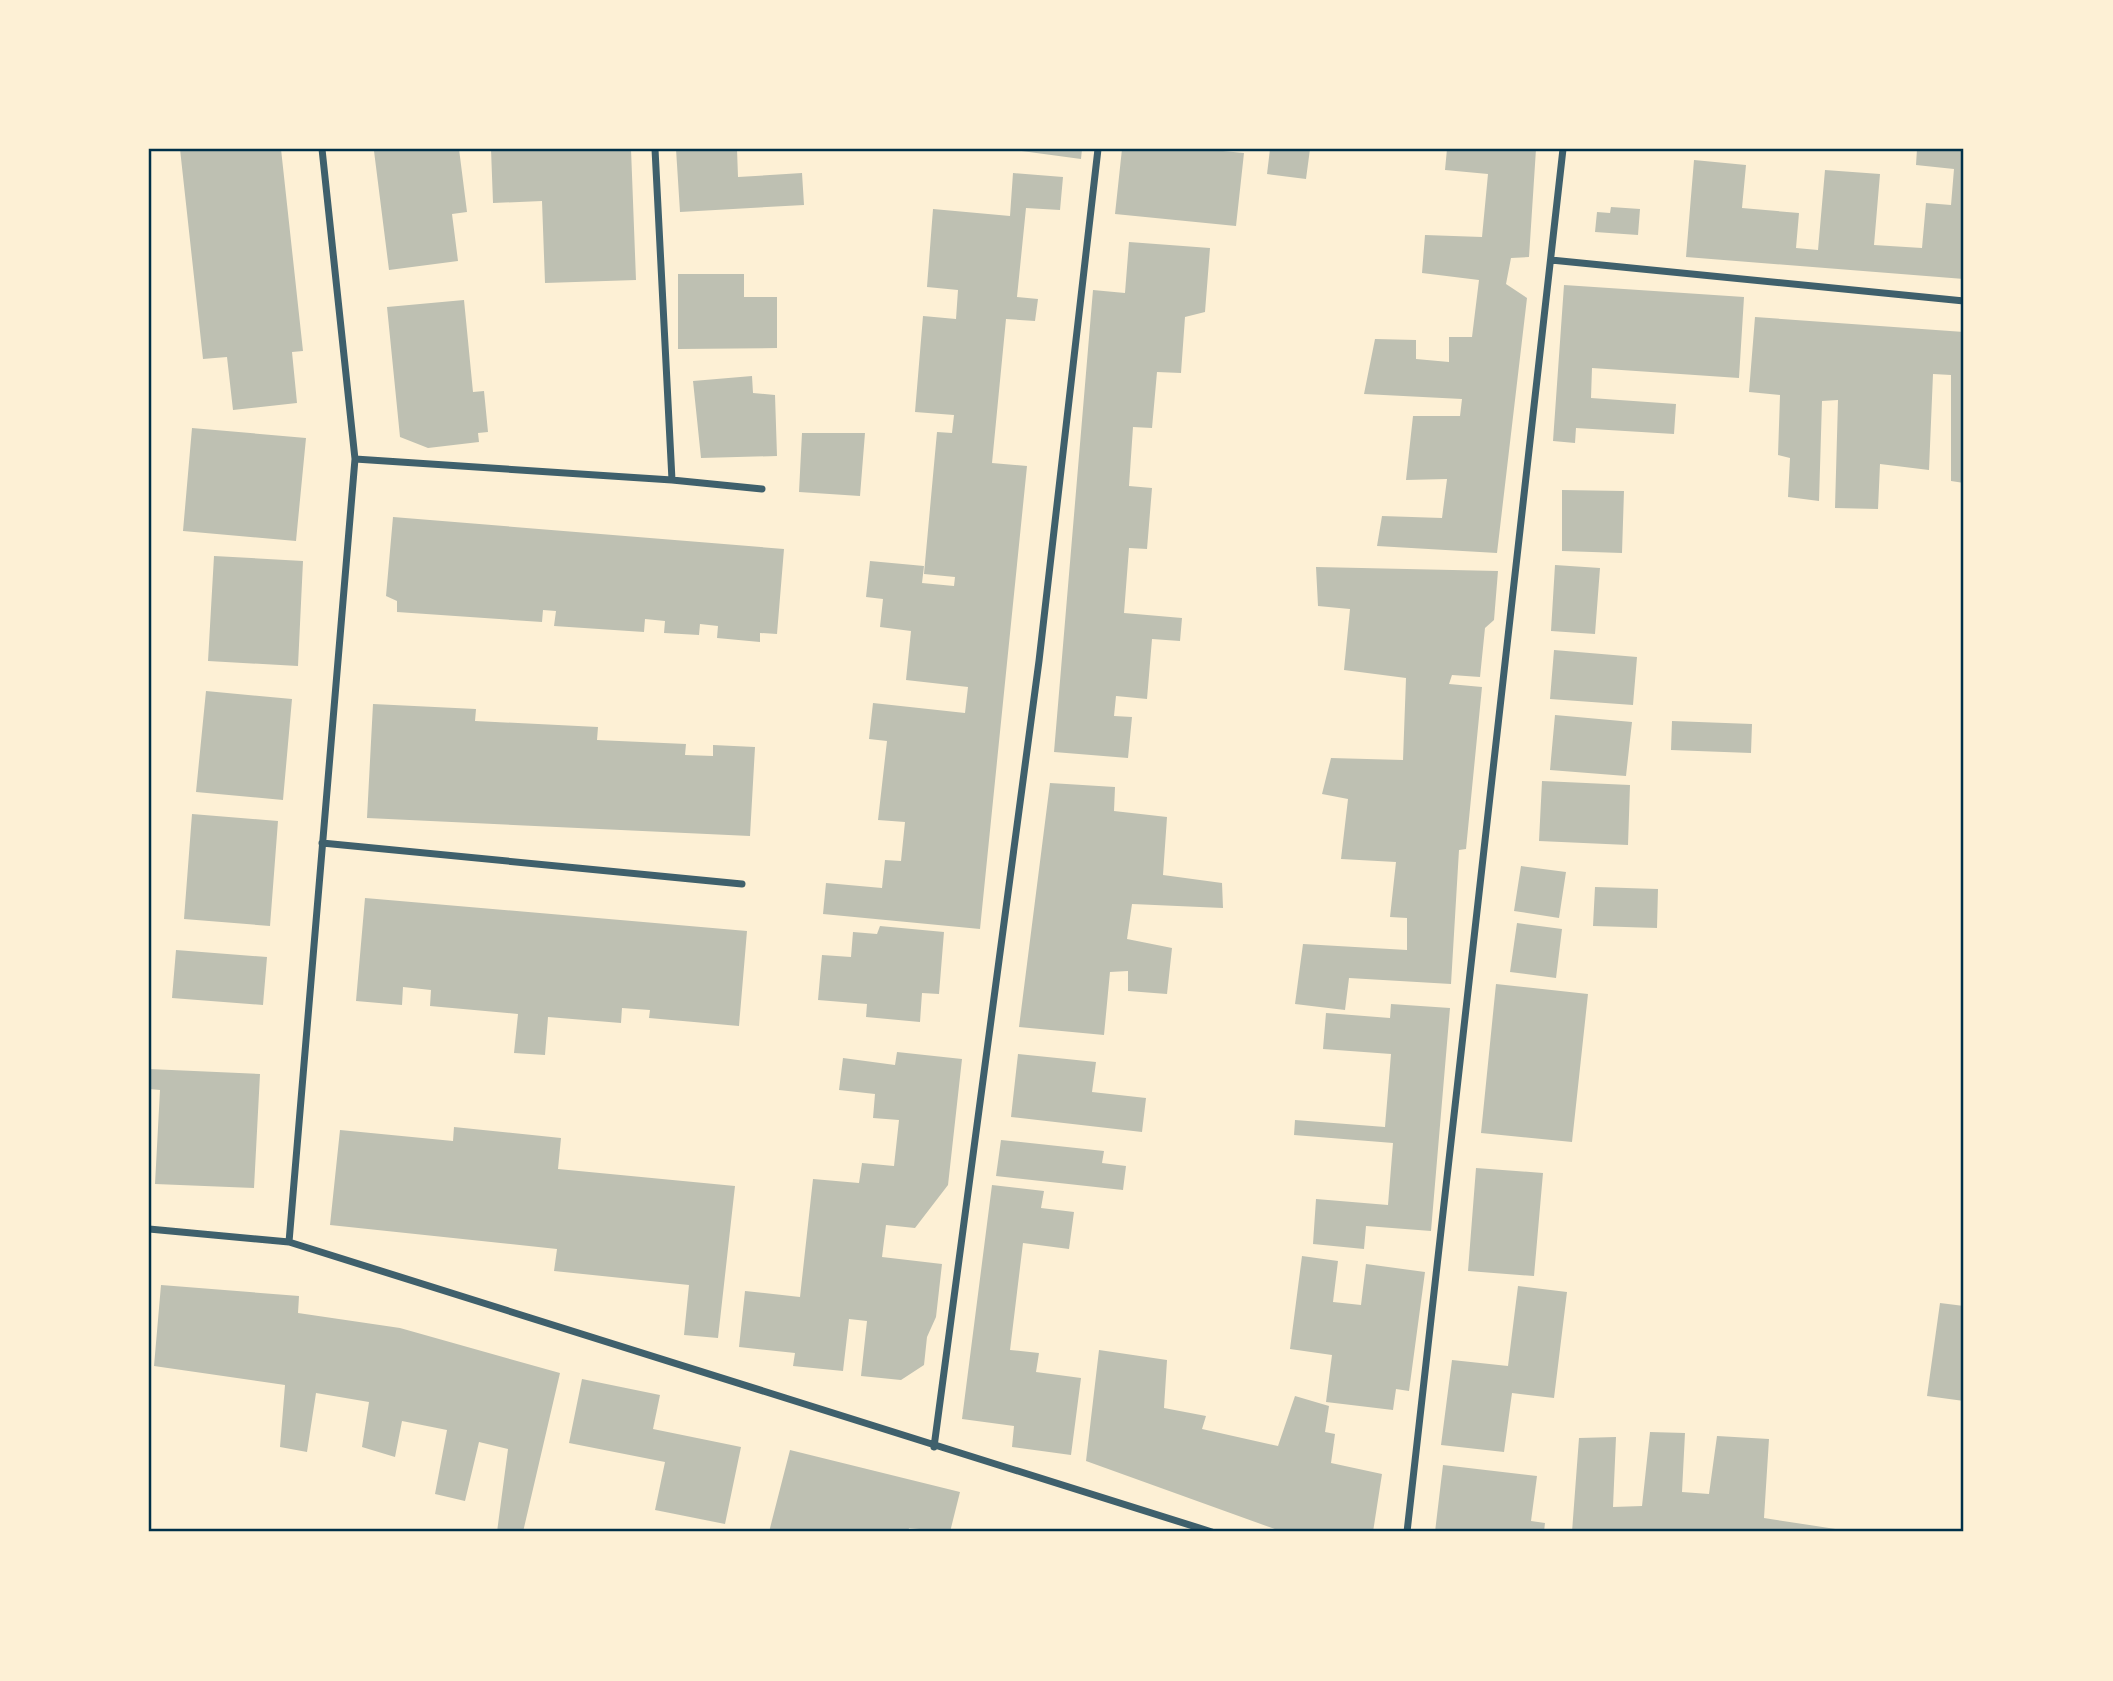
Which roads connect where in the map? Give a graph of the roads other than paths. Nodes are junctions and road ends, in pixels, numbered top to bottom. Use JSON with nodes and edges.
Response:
{"nodes":[{"id":1,"x":322,"y":149,"type":"edge"},
{"id":2,"x":655,"y":149,"type":"edge"},
{"id":3,"x":1098,"y":149,"type":"edge"},
{"id":4,"x":1563,"y":149,"type":"edge"},
{"id":5,"x":1551,"y":260,"type":"junction"},
{"id":6,"x":1964,"y":301,"type":"edge"},
{"id":7,"x":355,"y":459,"type":"junction"},
{"id":8,"x":672,"y":480,"type":"junction"},
{"id":9,"x":762,"y":489,"type":"dead end"},
{"id":10,"x":322,"y":843,"type":"junction"},
{"id":11,"x":742,"y":884,"type":"dead end"},
{"id":12,"x":149,"y":1229,"type":"edge"},
{"id":13,"x":289,"y":1242,"type":"junction"},
{"id":14,"x":934,"y":1447,"type":"junction"},
{"id":15,"x":1212,"y":1532,"type":"edge"},
{"id":16,"x":1407,"y":1532,"type":"edge"}],
"edges":[{"from":1,"to":7,"type":"street"},
{"from":2,"to":8,"type":"street"},
{"from":3,"to":14,"type":"street"},
{"from":4,"to":5,"type":"street"},
{"from":5,"to":6,"type":"street"},
{"from":5,"to":16,"type":"street"},
{"from":7,"to":8,"type":"street"},
{"from":7,"to":10,"type":"street"},
{"from":8,"to":9,"type":"street"},
{"from":10,"to":11,"type":"street"},
{"from":10,"to":13,"type":"street"},
{"from":12,"to":13,"type":"street"},
{"from":13,"to":14,"type":"street"},
{"from":14,"to":15,"type":"street"}]}
